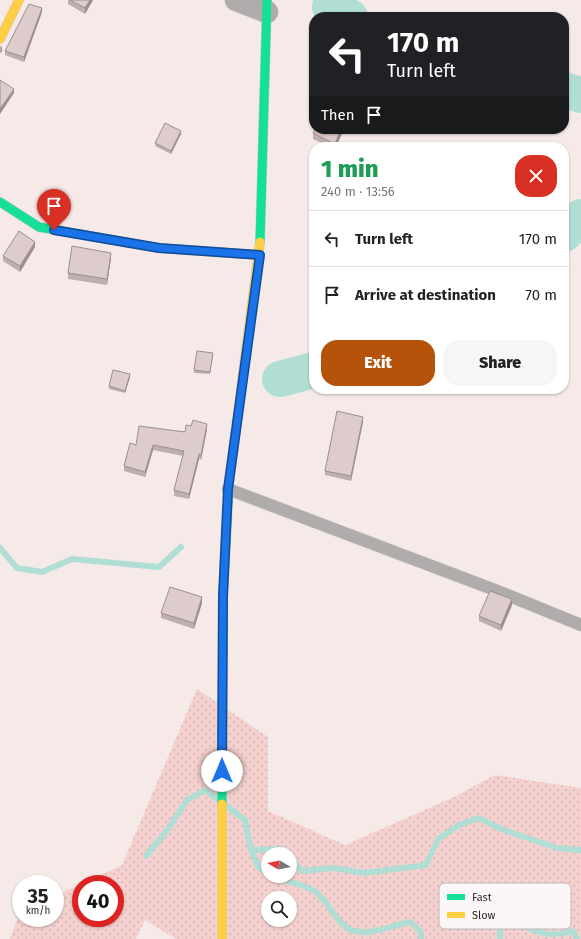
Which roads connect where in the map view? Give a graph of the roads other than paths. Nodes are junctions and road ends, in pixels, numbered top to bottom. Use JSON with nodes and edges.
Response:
{"nodes":[{"id":1,"x":19,"y":0,"type":"edge"},
{"id":2,"x":236,"y":0,"type":"edge"},
{"id":3,"x":267,"y":6,"type":"edge"},
{"id":4,"x":0,"y":39,"type":"edge"},
{"id":5,"x":0,"y":202,"type":"edge"},
{"id":6,"x":260,"y":255,"type":"junction"},
{"id":7,"x":228,"y":489,"type":"junction"},
{"id":8,"x":581,"y":625,"type":"edge"},
{"id":9,"x":222,"y":939,"type":"edge"}],
"edges":[{"from":1,"to":4,"type":"street"},
{"from":2,"to":3,"type":"street"},
{"from":3,"to":6,"type":"street"},
{"from":5,"to":6,"type":"street"},
{"from":6,"to":7,"type":"street"},
{"from":7,"to":8,"type":"lane"},
{"from":7,"to":9,"type":"street"}]}
